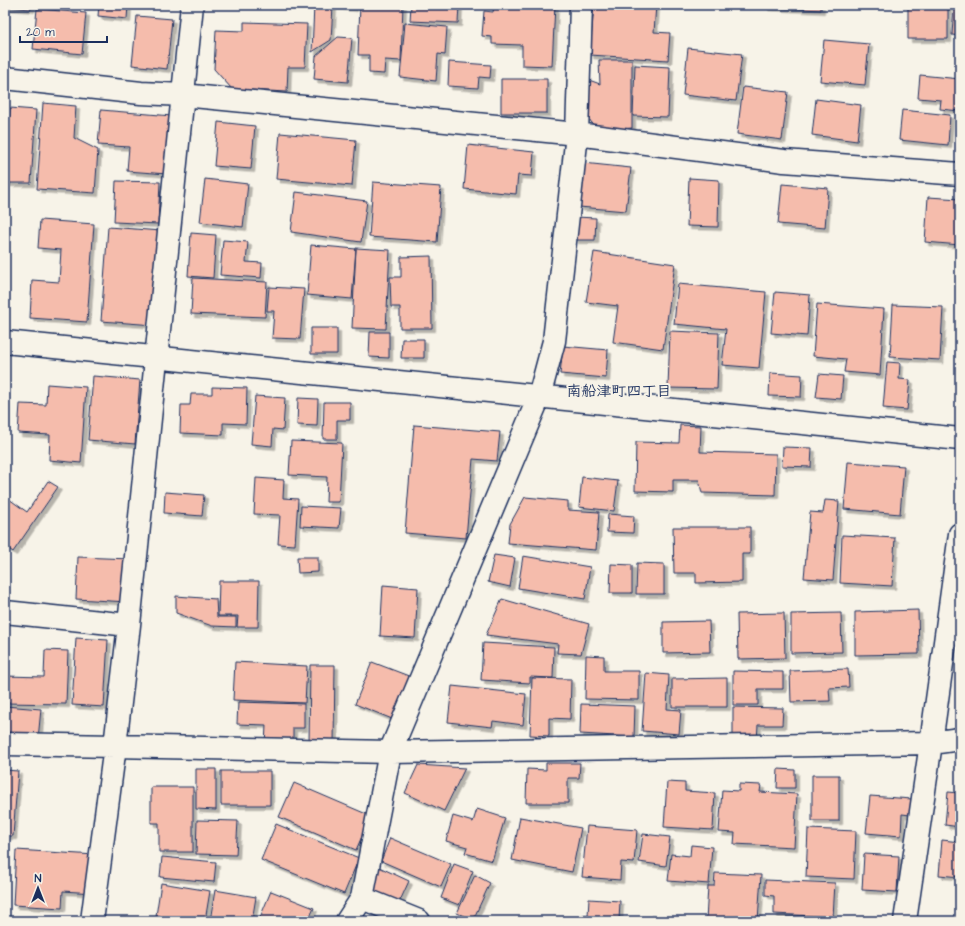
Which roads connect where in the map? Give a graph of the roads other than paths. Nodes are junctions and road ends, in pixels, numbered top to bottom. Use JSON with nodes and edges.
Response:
{"nodes":[{"id":1,"x":192,"y":5,"type":"edge"},
{"id":2,"x":581,"y":5,"type":"edge"},
{"id":3,"x":5,"y":78,"type":"edge"},
{"id":4,"x":183,"y":95,"type":"junction"},
{"id":5,"x":577,"y":134,"type":"junction"},
{"id":6,"x":960,"y":174,"type":"edge"},
{"id":7,"x":5,"y":342,"type":"edge"},
{"id":8,"x":157,"y":357,"type":"junction"},
{"id":9,"x":538,"y":397,"type":"junction"},
{"id":10,"x":960,"y":440,"type":"edge"},
{"id":11,"x":960,"y":534,"type":"edge"},
{"id":12,"x":5,"y":612,"type":"edge"},
{"id":13,"x":129,"y":625,"type":"junction"},
{"id":14,"x":960,"y":739,"type":"edge"},
{"id":15,"x":931,"y":743,"type":"junction"},
{"id":16,"x":5,"y":744,"type":"edge"},
{"id":17,"x":115,"y":746,"type":"junction"},
{"id":18,"x":390,"y":752,"type":"junction"},
{"id":19,"x":362,"y":898,"type":"junction"},
{"id":20,"x":92,"y":921,"type":"edge"},
{"id":21,"x":347,"y":921,"type":"edge"},
{"id":22,"x":419,"y":921,"type":"edge"},
{"id":23,"x":905,"y":921,"type":"edge"}],
"edges":[{"from":1,"to":4,"type":"street"},
{"from":2,"to":5,"type":"street"},
{"from":3,"to":4,"type":"street"},
{"from":4,"to":5,"type":"street"},
{"from":4,"to":8,"type":"street"},
{"from":5,"to":6,"type":"street"},
{"from":5,"to":9,"type":"street"},
{"from":7,"to":8,"type":"street"},
{"from":8,"to":9,"type":"street"},
{"from":8,"to":13,"type":"street"},
{"from":9,"to":10,"type":"street"},
{"from":9,"to":18,"type":"street"},
{"from":11,"to":15,"type":"street"},
{"from":12,"to":13,"type":"street"},
{"from":13,"to":17,"type":"street"},
{"from":14,"to":15,"type":"street"},
{"from":15,"to":18,"type":"street"},
{"from":15,"to":23,"type":"street"},
{"from":16,"to":17,"type":"street"},
{"from":17,"to":18,"type":"street"},
{"from":17,"to":20,"type":"street"},
{"from":18,"to":19,"type":"street"},
{"from":19,"to":21,"type":"street"},
{"from":19,"to":22,"type":"street"}]}
